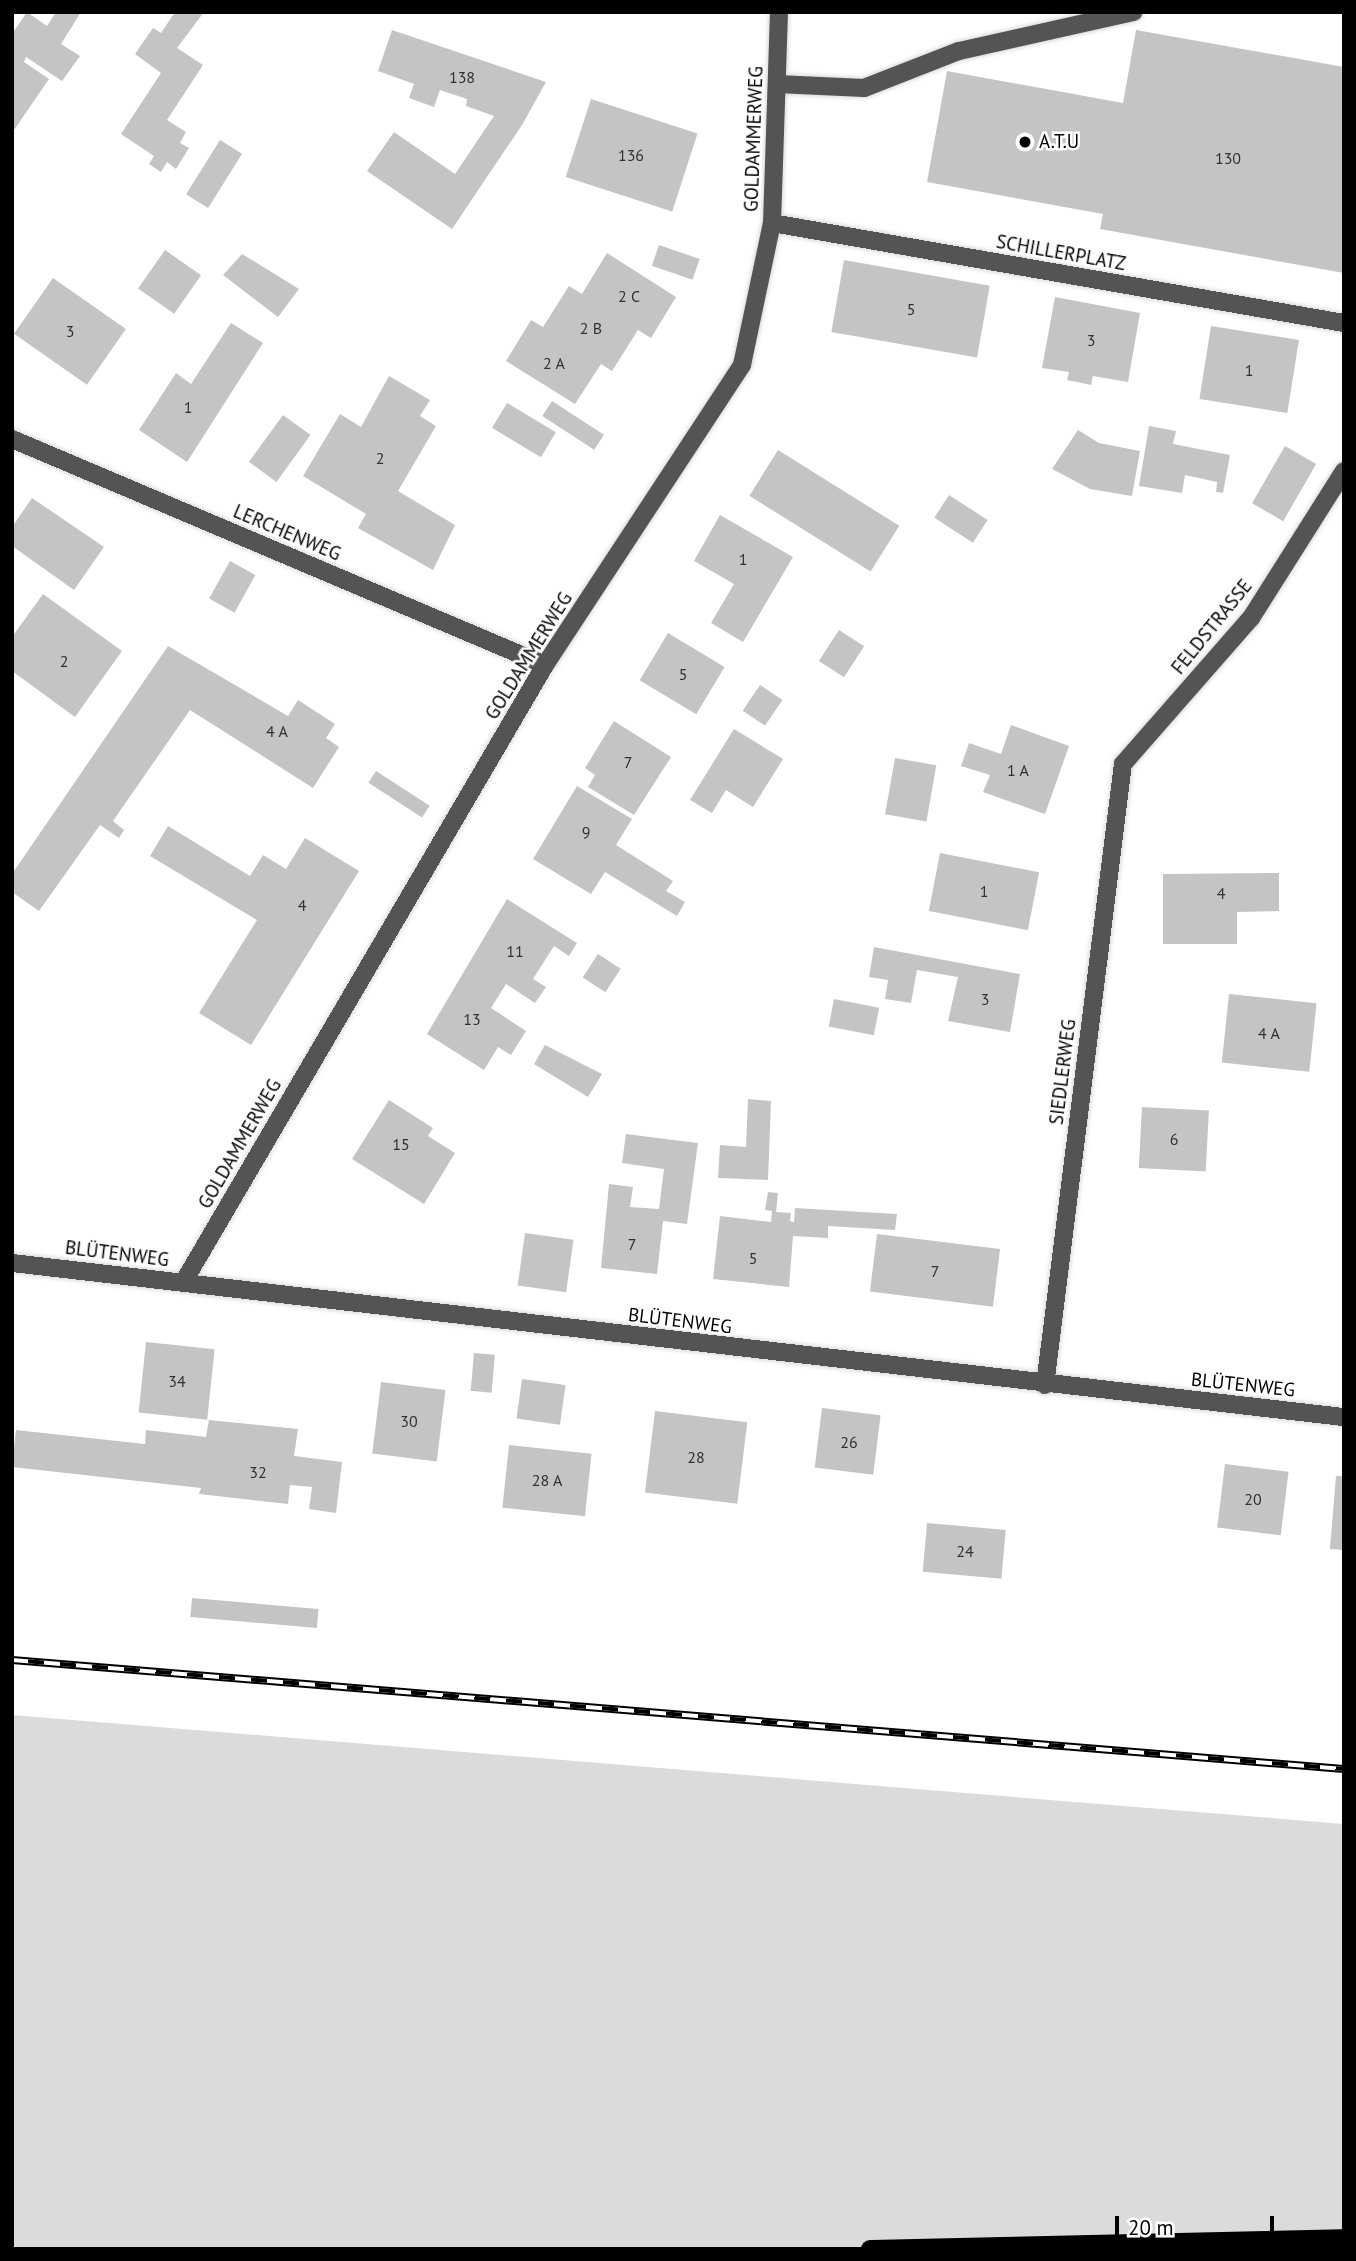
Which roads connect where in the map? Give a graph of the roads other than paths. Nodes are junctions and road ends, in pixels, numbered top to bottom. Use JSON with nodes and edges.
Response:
{"nodes":[{"id":1,"x":779,"y":12,"type":"edge"},
{"id":2,"x":1134,"y":12,"type":"edge"},
{"id":3,"x":777,"y":84,"type":"junction"},
{"id":4,"x":772,"y":223,"type":"junction"},
{"id":5,"x":1344,"y":323,"type":"edge"},
{"id":6,"x":12,"y":439,"type":"edge"},
{"id":7,"x":1344,"y":471,"type":"edge"},
{"id":8,"x":545,"y":665,"type":"junction"},
{"id":9,"x":1123,"y":764,"type":"joint"},
{"id":10,"x":12,"y":1263,"type":"edge"},
{"id":11,"x":183,"y":1283,"type":"junction"},
{"id":12,"x":1045,"y":1385,"type":"junction"},
{"id":13,"x":1344,"y":1417,"type":"edge"},
{"id":14,"x":1344,"y":2238,"type":"edge"},
{"id":15,"x":870,"y":2249,"type":"edge"}],
"edges":[{"from":1,"to":3,"type":"street","name":"GOLDAMMERWEG"},
{"from":2,"to":3,"type":"street"},
{"from":3,"to":4,"type":"street","name":"GOLDAMMERWEG"},
{"from":4,"to":5,"type":"street","name":"SCHILLERPLATZ"},
{"from":4,"to":8,"type":"street","name":"GOLDAMMERWEG"},
{"from":6,"to":8,"type":"street","name":"LERCHENWEG"},
{"from":7,"to":9,"type":"street","name":"FELDSTRASSE"},
{"from":8,"to":11,"type":"street","name":"GOLDAMMERWEG"},
{"from":9,"to":12,"type":"street","name":"SIEDLERWEG"},
{"from":10,"to":11,"type":"street","name":"BLÜTENWEG"},
{"from":11,"to":12,"type":"street","name":"BLÜTENWEG"},
{"from":12,"to":13,"type":"street","name":"BLÜTENWEG"},
{"from":14,"to":15,"type":"main road"}]}
